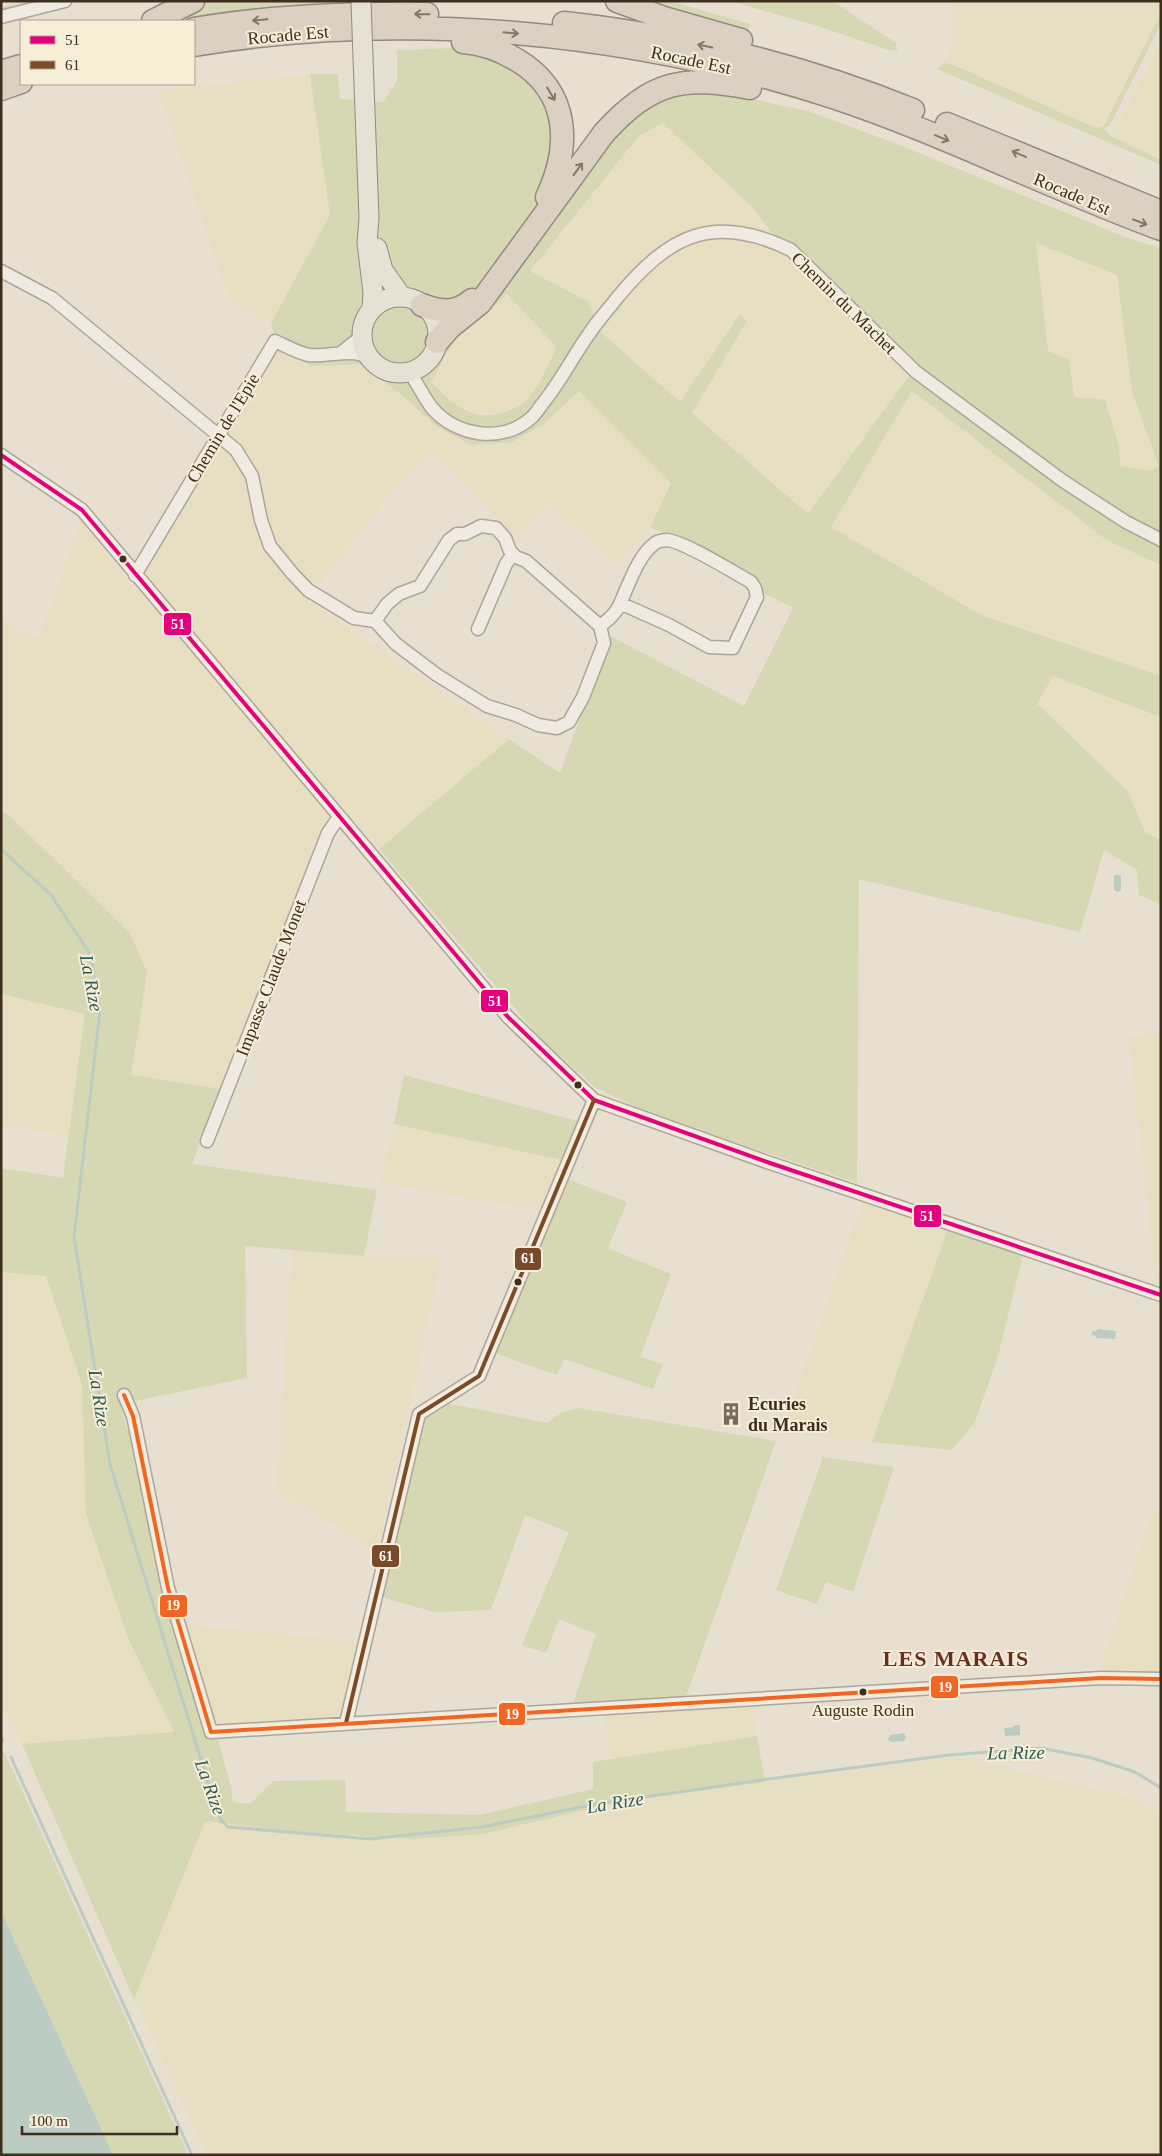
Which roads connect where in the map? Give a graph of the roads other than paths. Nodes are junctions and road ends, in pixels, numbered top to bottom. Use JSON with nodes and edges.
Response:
{"nodes":[{"id":1,"x":65,"y":1,"type":"edge"},
{"id":2,"x":193,"y":1,"type":"edge"},
{"id":3,"x":361,"y":1,"type":"edge"},
{"id":4,"x":616,"y":1,"type":"edge"},
{"id":5,"x":1,"y":17,"type":"edge"},
{"id":6,"x":155,"y":20,"type":"edge"},
{"id":7,"x":195,"y":29,"type":"edge"},
{"id":8,"x":409,"y":29,"type":"junction"},
{"id":9,"x":195,"y":45,"type":"edge"},
{"id":10,"x":20,"y":66,"type":"edge"},
{"id":11,"x":1,"y":72,"type":"edge"},
{"id":12,"x":20,"y":82,"type":"edge"},
{"id":13,"x":1,"y":88,"type":"edge"},
{"id":14,"x":899,"y":113,"type":"junction"},
{"id":15,"x":1161,"y":212,"type":"edge"},
{"id":16,"x":369,"y":218,"type":"junction"},
{"id":17,"x":1161,"y":230,"type":"edge"},
{"id":18,"x":1,"y":271,"type":"edge"},
{"id":19,"x":412,"y":301,"type":"junction"},
{"id":20,"x":372,"y":309,"type":"junction"},
{"id":21,"x":361,"y":336,"type":"junction"},
{"id":22,"x":437,"y":342,"type":"junction"},
{"id":23,"x":342,"y":352,"type":"junction"},
{"id":24,"x":368,"y":357,"type":"junction"},
{"id":25,"x":410,"y":372,"type":"junction"},
{"id":26,"x":219,"y":435,"type":"junction"},
{"id":27,"x":1,"y":455,"type":"edge"},
{"id":28,"x":1161,"y":540,"type":"edge"},
{"id":29,"x":513,"y":554,"type":"junction"},
{"id":30,"x":135,"y":575,"type":"junction"},
{"id":31,"x":622,"y":604,"type":"junction"},
{"id":32,"x":375,"y":621,"type":"junction"},
{"id":33,"x":600,"y":626,"type":"junction"},
{"id":34,"x":478,"y":629,"type":"dead end"},
{"id":35,"x":339,"y":817,"type":"junction"},
{"id":36,"x":594,"y":1100,"type":"junction"},
{"id":37,"x":208,"y":1141,"type":"dead end"},
{"id":38,"x":1161,"y":1295,"type":"edge"},
{"id":39,"x":124,"y":1395,"type":"dead end"},
{"id":40,"x":1161,"y":1679,"type":"edge"},
{"id":41,"x":346,"y":1723,"type":"junction"}],
"edges":[{"from":1,"to":5,"type":"street"},
{"from":2,"to":6,"type":"highway"},
{"from":3,"to":16,"type":"main road","bridge":true},
{"from":4,"to":14,"type":"highway"},
{"from":14,"to":7,"type":"highway","name":"Rocade Est","one_way":true},
{"from":8,"to":9,"type":"highway","name":"Rocade Est"},
{"from":8,"to":14,"type":"highway","name":"Rocade Est","one_way":true},
{"from":8,"to":19,"type":"highway","one_way":true},
{"from":10,"to":11,"type":"highway"},
{"from":12,"to":13,"type":"highway"},
{"from":15,"to":14,"type":"highway","name":"Rocade Est","one_way":true},
{"from":14,"to":17,"type":"highway","name":"Rocade Est","one_way":true},
{"from":22,"to":14,"type":"highway","one_way":true},
{"from":16,"to":19,"type":"main road"},
{"from":16,"to":20,"type":"main road"},
{"from":18,"to":26,"type":"street"},
{"from":19,"to":20,"type":"main road"},
{"from":19,"to":22,"type":"main road"},
{"from":20,"to":21,"type":"main road"},
{"from":21,"to":23,"type":"street"},
{"from":21,"to":24,"type":"main road"},
{"from":22,"to":25,"type":"main road"},
{"from":23,"to":24,"type":"street","name":"Chemin de l'Epie"},
{"from":23,"to":26,"type":"street","name":"Chemin de l'Epie"},
{"from":24,"to":25,"type":"main road"},
{"from":25,"to":28,"type":"street","name":"Chemin du Machet"},
{"from":26,"to":30,"type":"street","name":"Chemin de l'Epie"},
{"from":26,"to":32,"type":"street"},
{"from":27,"to":30,"type":"street"},
{"from":29,"to":32,"type":"street"},
{"from":29,"to":33,"type":"street"},
{"from":29,"to":34,"type":"street"},
{"from":30,"to":35,"type":"street"},
{"from":31,"to":31,"type":"street"},
{"from":31,"to":33,"type":"street"},
{"from":32,"to":33,"type":"street"},
{"from":35,"to":36,"type":"street"},
{"from":35,"to":37,"type":"street","name":"Impasse Claude Monet"},
{"from":36,"to":38,"type":"street"},
{"from":36,"to":41,"type":"street"},
{"from":39,"to":41,"type":"street"},
{"from":40,"to":41,"type":"street"}]}
